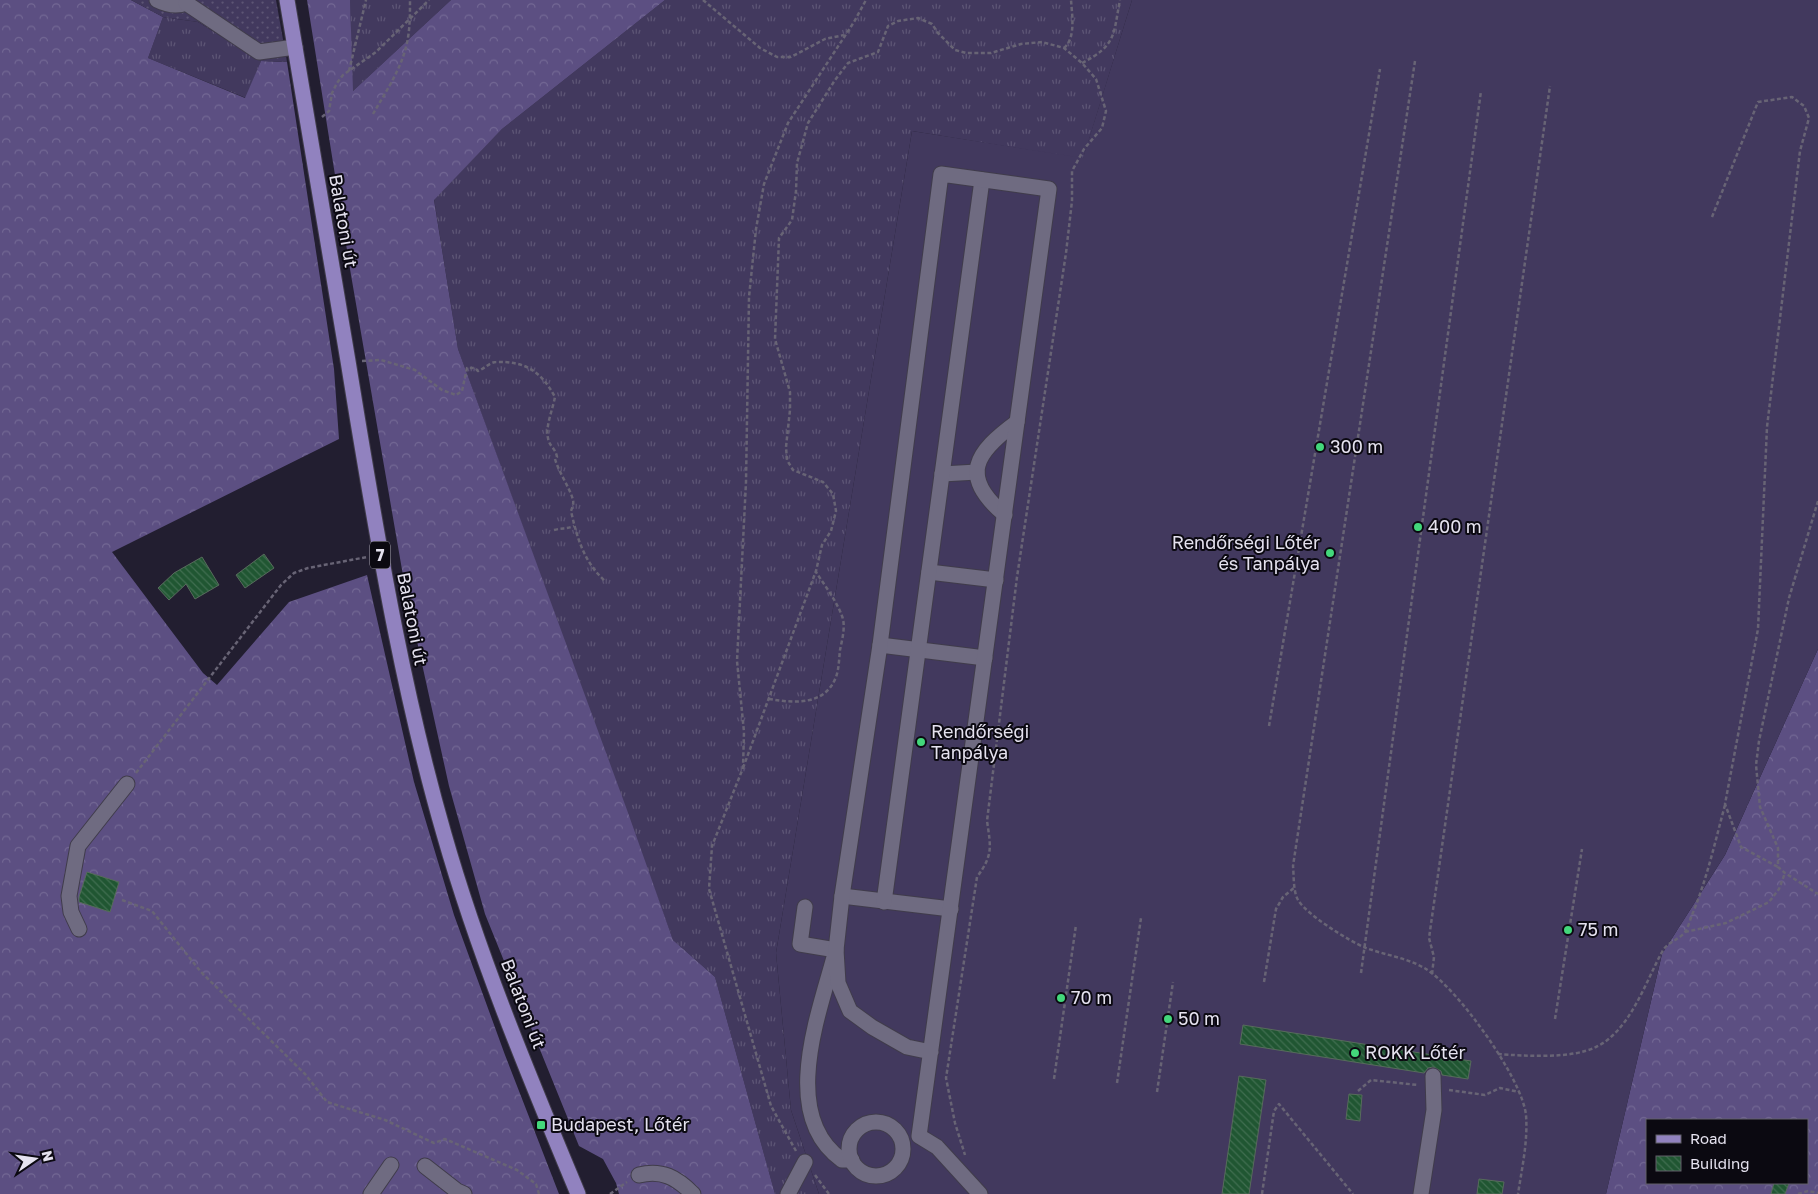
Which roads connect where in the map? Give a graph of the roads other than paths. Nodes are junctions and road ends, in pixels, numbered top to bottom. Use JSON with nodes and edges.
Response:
{"nodes":[{"id":1,"x":157,"y":0,"type":"edge"},
{"id":2,"x":287,"y":0,"type":"edge"},
{"id":3,"x":186,"y":1,"type":"edge"},
{"id":4,"x":295,"y":47,"type":"junction"},
{"id":5,"x":982,"y":180,"type":"junction"},
{"id":6,"x":1017,"y":422,"type":"junction"},
{"id":7,"x":977,"y":472,"type":"junction"},
{"id":8,"x":942,"y":474,"type":"junction"},
{"id":9,"x":1005,"y":514,"type":"junction"},
{"id":10,"x":929,"y":572,"type":"junction"},
{"id":11,"x":996,"y":580,"type":"junction"},
{"id":12,"x":880,"y":645,"type":"junction"},
{"id":13,"x":918,"y":650,"type":"junction"},
{"id":14,"x":985,"y":658,"type":"junction"},
{"id":15,"x":128,"y":784,"type":"road end"},
{"id":16,"x":842,"y":896,"type":"junction"},
{"id":17,"x":884,"y":902,"type":"junction"},
{"id":18,"x":805,"y":907,"type":"dead end"},
{"id":19,"x":951,"y":909,"type":"junction"},
{"id":20,"x":79,"y":929,"type":"dead end"},
{"id":21,"x":836,"y":950,"type":"junction"},
{"id":22,"x":931,"y":1052,"type":"junction"},
{"id":23,"x":1433,"y":1076,"type":"dead end"},
{"id":24,"x":919,"y":1136,"type":"junction"},
{"id":25,"x":902,"y":1142,"type":"junction"},
{"id":26,"x":852,"y":1160,"type":"junction"},
{"id":27,"x":805,"y":1162,"type":"road end"},
{"id":28,"x":391,"y":1165,"type":"dead end"},
{"id":29,"x":425,"y":1166,"type":"dead end"},
{"id":30,"x":639,"y":1175,"type":"road end"},
{"id":31,"x":371,"y":1194,"type":"edge"},
{"id":32,"x":464,"y":1194,"type":"edge"},
{"id":33,"x":578,"y":1194,"type":"edge"},
{"id":34,"x":693,"y":1194,"type":"edge"},
{"id":35,"x":788,"y":1194,"type":"edge"},
{"id":36,"x":980,"y":1194,"type":"edge"},
{"id":37,"x":1421,"y":1194,"type":"edge"}],
"edges":[{"from":1,"to":3,"type":"street"},
{"from":2,"to":4,"type":"main road","name":"Balatoni út","number":"7"},
{"from":3,"to":4,"type":"street"},
{"from":4,"to":33,"type":"main road","name":"Balatoni út","number":"7"},
{"from":5,"to":6,"type":"street"},
{"from":5,"to":8,"type":"street"},
{"from":5,"to":12,"type":"street"},
{"from":6,"to":7,"type":"street"},
{"from":6,"to":9,"type":"street"},
{"from":7,"to":8,"type":"street"},
{"from":7,"to":9,"type":"street"},
{"from":8,"to":10,"type":"street"},
{"from":9,"to":11,"type":"street"},
{"from":10,"to":11,"type":"street"},
{"from":10,"to":13,"type":"street"},
{"from":11,"to":14,"type":"street"},
{"from":12,"to":13,"type":"street"},
{"from":12,"to":16,"type":"street"},
{"from":13,"to":14,"type":"street"},
{"from":13,"to":17,"type":"street"},
{"from":14,"to":19,"type":"street"},
{"from":15,"to":20,"type":"street"},
{"from":16,"to":17,"type":"street"},
{"from":16,"to":21,"type":"street"},
{"from":17,"to":19,"type":"street"},
{"from":18,"to":21,"type":"street"},
{"from":19,"to":22,"type":"street"},
{"from":21,"to":22,"type":"street"},
{"from":21,"to":26,"type":"street"},
{"from":22,"to":24,"type":"street"},
{"from":23,"to":37,"type":"street"},
{"from":24,"to":25,"type":"street"},
{"from":24,"to":36,"type":"street"},
{"from":25,"to":26,"type":"street"},
{"from":25,"to":26,"type":"street"},
{"from":27,"to":35,"type":"street"},
{"from":28,"to":31,"type":"street"},
{"from":29,"to":32,"type":"street"},
{"from":30,"to":34,"type":"street"}]}
